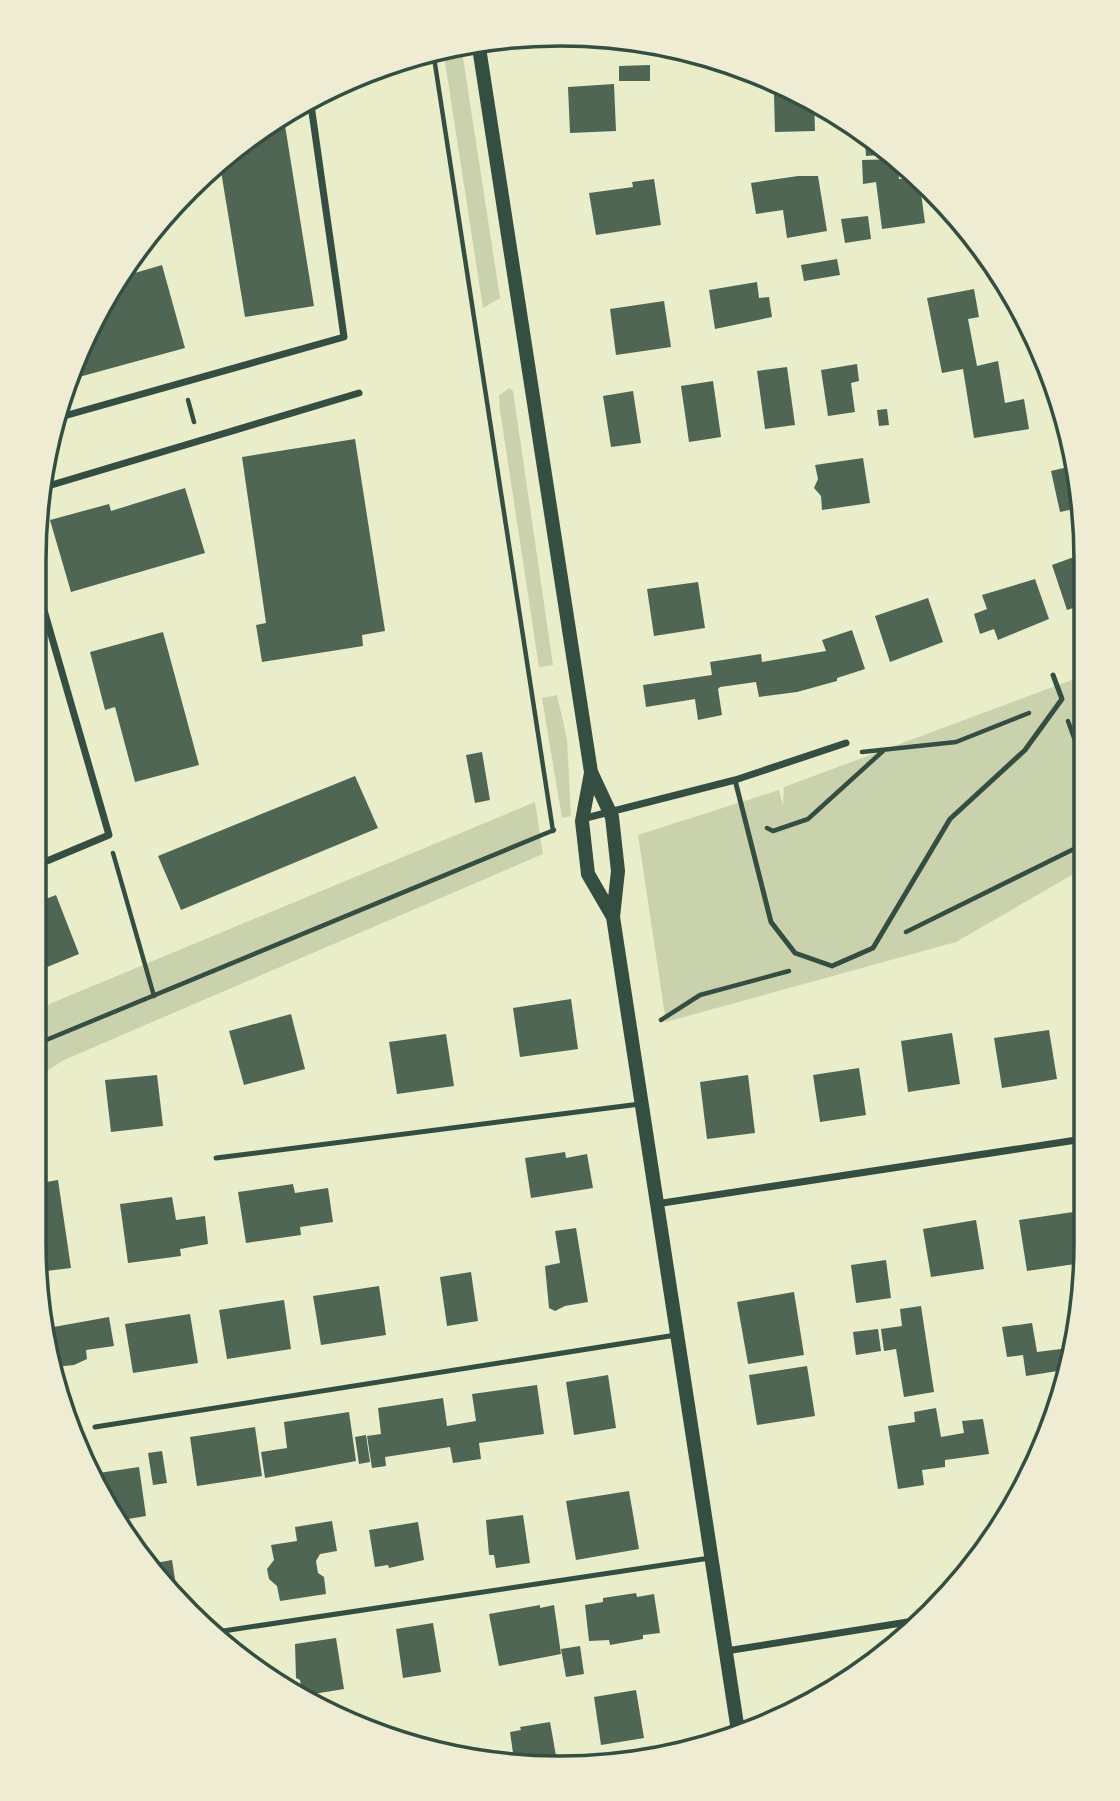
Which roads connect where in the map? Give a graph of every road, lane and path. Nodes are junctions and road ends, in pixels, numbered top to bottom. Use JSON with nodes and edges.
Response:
{"nodes":[{"id":1,"x":480,"y":52,"type":"edge"},
{"id":2,"x":435,"y":61,"type":"edge"},
{"id":3,"x":312,"y":110,"type":"edge"},
{"id":4,"x":182,"y":383,"type":"junction"},
{"id":5,"x":359,"y":393,"type":"dead end"},
{"id":6,"x":67,"y":415,"type":"edge"},
{"id":7,"x":199,"y":440,"type":"junction"},
{"id":8,"x":51,"y":485,"type":"edge"},
{"id":9,"x":46,"y":617,"type":"edge"},
{"id":10,"x":1053,"y":675,"type":"dead end"},
{"id":11,"x":1062,"y":699,"type":"junction"},
{"id":12,"x":1074,"y":735,"type":"edge"},
{"id":13,"x":846,"y":743,"type":"joint"},
{"id":14,"x":885,"y":750,"type":"junction"},
{"id":15,"x":591,"y":772,"type":"junction"},
{"id":16,"x":735,"y":780,"type":"junction"},
{"id":17,"x":609,"y":812,"type":"junction"},
{"id":18,"x":744,"y":817,"type":"junction"},
{"id":19,"x":582,"y":819,"type":"junction"},
{"id":20,"x":109,"y":835,"type":"junction"},
{"id":21,"x":1074,"y":849,"type":"edge"},
{"id":22,"x":46,"y":862,"type":"edge"},
{"id":23,"x":612,"y":918,"type":"junction"},
{"id":24,"x":873,"y":948,"type":"junction"},
{"id":25,"x":821,"y":962,"type":"junction"},
{"id":26,"x":154,"y":996,"type":"junction"},
{"id":27,"x":661,"y":1020,"type":"dead end"},
{"id":28,"x":46,"y":1040,"type":"edge"},
{"id":29,"x":640,"y":1104,"type":"junction"},
{"id":30,"x":1074,"y":1140,"type":"edge"},
{"id":31,"x":216,"y":1158,"type":"dead end"},
{"id":32,"x":655,"y":1205,"type":"junction"},
{"id":33,"x":678,"y":1335,"type":"junction"},
{"id":34,"x":95,"y":1427,"type":"dead end"},
{"id":35,"x":710,"y":1558,"type":"junction"},
{"id":36,"x":905,"y":1622,"type":"edge"},
{"id":37,"x":224,"y":1631,"type":"edge"},
{"id":38,"x":726,"y":1651,"type":"junction"},
{"id":39,"x":737,"y":1724,"type":"edge"}],
"edges":[{"from":1,"to":15,"type":"main road"},
{"from":2,"to":26,"type":"path"},
{"from":3,"to":4,"type":"street"},
{"from":4,"to":6,"type":"street"},
{"from":4,"to":7,"type":"path"},
{"from":5,"to":7,"type":"street"},
{"from":7,"to":8,"type":"street"},
{"from":9,"to":20,"type":"street"},
{"from":10,"to":11,"type":"lane"},
{"from":11,"to":12,"type":"path"},
{"from":11,"to":14,"type":"path"},
{"from":11,"to":24,"type":"lane"},
{"from":13,"to":14,"type":"path"},
{"from":13,"to":16,"type":"street"},
{"from":14,"to":18,"type":"path"},
{"from":15,"to":17,"type":"main road"},
{"from":15,"to":19,"type":"main road"},
{"from":16,"to":17,"type":"street"},
{"from":16,"to":18,"type":"lane"},
{"from":17,"to":19,"type":"street"},
{"from":17,"to":23,"type":"main road"},
{"from":18,"to":25,"type":"lane"},
{"from":19,"to":23,"type":"main road"},
{"from":20,"to":22,"type":"street"},
{"from":20,"to":26,"type":"path"},
{"from":21,"to":24,"type":"path"},
{"from":23,"to":29,"type":"main road"},
{"from":24,"to":25,"type":"lane"},
{"from":25,"to":27,"type":"path"},
{"from":26,"to":28,"type":"path"},
{"from":29,"to":31,"type":"lane"},
{"from":29,"to":32,"type":"main road"},
{"from":30,"to":32,"type":"street"},
{"from":32,"to":33,"type":"main road"},
{"from":33,"to":34,"type":"lane"},
{"from":33,"to":35,"type":"main road"},
{"from":35,"to":37,"type":"lane"},
{"from":35,"to":38,"type":"main road"},
{"from":36,"to":38,"type":"street"},
{"from":38,"to":39,"type":"main road"}]}
